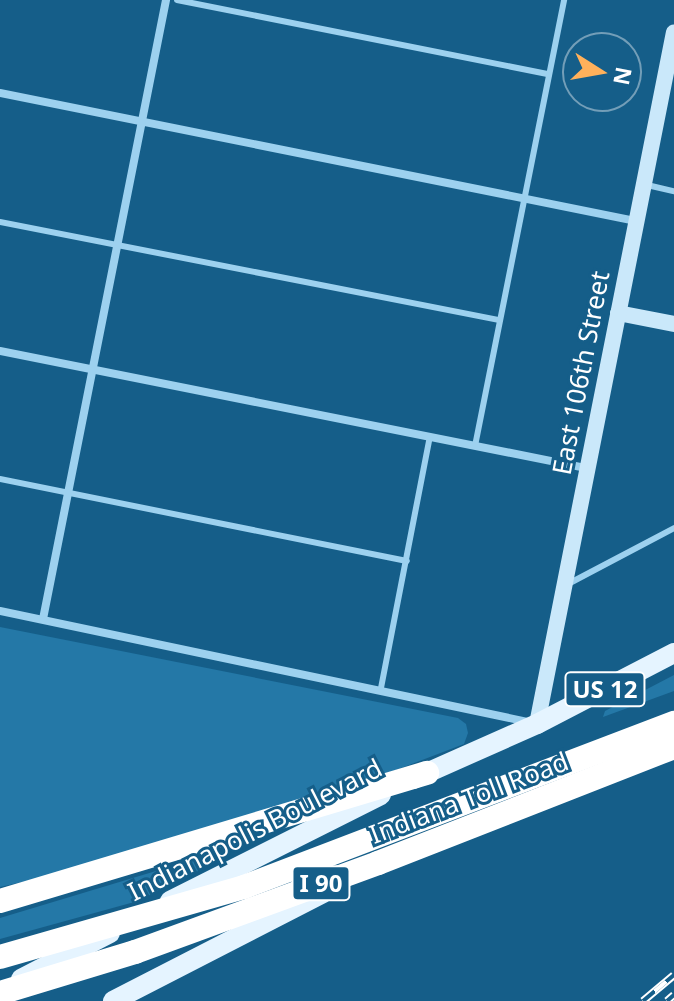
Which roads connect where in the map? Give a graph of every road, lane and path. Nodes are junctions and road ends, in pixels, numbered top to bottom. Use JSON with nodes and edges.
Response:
{"nodes":[{"id":1,"x":166,"y":0,"type":"edge"},
{"id":2,"x":177,"y":0,"type":"edge"},
{"id":3,"x":564,"y":0,"type":"edge"},
{"id":4,"x":674,"y":32,"type":"edge"},
{"id":5,"x":549,"y":74,"type":"junction"},
{"id":6,"x":0,"y":93,"type":"edge"},
{"id":7,"x":143,"y":122,"type":"junction"},
{"id":8,"x":643,"y":185,"type":"junction"},
{"id":9,"x":674,"y":191,"type":"edge"},
{"id":10,"x":524,"y":198,"type":"junction"},
{"id":11,"x":636,"y":221,"type":"junction"},
{"id":12,"x":0,"y":222,"type":"edge"},
{"id":13,"x":118,"y":246,"type":"junction"},
{"id":14,"x":618,"y":313,"type":"junction"},
{"id":15,"x":499,"y":320,"type":"junction"},
{"id":16,"x":674,"y":324,"type":"edge"},
{"id":17,"x":0,"y":351,"type":"edge"},
{"id":18,"x":93,"y":369,"type":"junction"},
{"id":19,"x":430,"y":437,"type":"junction"},
{"id":20,"x":475,"y":446,"type":"junction"},
{"id":21,"x":586,"y":468,"type":"junction"},
{"id":22,"x":0,"y":479,"type":"edge"},
{"id":23,"x":68,"y":493,"type":"junction"},
{"id":24,"x":674,"y":528,"type":"edge"},
{"id":25,"x":407,"y":561,"type":"junction"},
{"id":26,"x":563,"y":587,"type":"junction"},
{"id":27,"x":0,"y":611,"type":"edge"},
{"id":28,"x":43,"y":619,"type":"junction"},
{"id":29,"x":674,"y":653,"type":"edge"},
{"id":30,"x":381,"y":688,"type":"junction"},
{"id":31,"x":674,"y":714,"type":"edge"},
{"id":32,"x":674,"y":723,"type":"edge"},
{"id":33,"x":537,"y":724,"type":"junction"},
{"id":34,"x":674,"y":747,"type":"edge"},
{"id":35,"x":427,"y":773,"type":"junction"},
{"id":36,"x":0,"y":901,"type":"edge"},
{"id":37,"x":0,"y":957,"type":"edge"},
{"id":38,"x":0,"y":992,"type":"edge"},
{"id":39,"x":113,"y":1001,"type":"edge"}],
"edges":[{"from":1,"to":7,"type":"street"},
{"from":2,"to":5,"type":"lane"},
{"from":3,"to":5,"type":"lane"},
{"from":4,"to":8,"type":"main road","name":"East 106th Street"},
{"from":5,"to":10,"type":"lane"},
{"from":6,"to":7,"type":"street"},
{"from":7,"to":10,"type":"street"},
{"from":7,"to":13,"type":"street"},
{"from":8,"to":9,"type":"lane"},
{"from":8,"to":11,"type":"main road","name":"East 106th Street"},
{"from":10,"to":11,"type":"street"},
{"from":10,"to":15,"type":"lane"},
{"from":11,"to":14,"type":"main road","name":"East 106th Street"},
{"from":12,"to":13,"type":"lane"},
{"from":13,"to":15,"type":"lane"},
{"from":13,"to":18,"type":"street"},
{"from":14,"to":16,"type":"main road"},
{"from":14,"to":21,"type":"main road","name":"East 106th Street"},
{"from":15,"to":20,"type":"lane"},
{"from":17,"to":18,"type":"street"},
{"from":18,"to":19,"type":"street"},
{"from":18,"to":23,"type":"street"},
{"from":19,"to":20,"type":"street"},
{"from":19,"to":25,"type":"lane"},
{"from":20,"to":21,"type":"street"},
{"from":21,"to":26,"type":"main road","name":"East 106th Street"},
{"from":22,"to":23,"type":"lane"},
{"from":23,"to":25,"type":"lane"},
{"from":23,"to":28,"type":"street"},
{"from":24,"to":26,"type":"lane"},
{"from":25,"to":30,"type":"lane"},
{"from":26,"to":33,"type":"main road","name":"East 106th Street"},
{"from":27,"to":28,"type":"street"},
{"from":28,"to":30,"type":"street"},
{"from":29,"to":33,"type":"main road","number":"US 12"},
{"from":30,"to":33,"type":"street"},
{"from":31,"to":39,"type":"main road","number":"US 12"},
{"from":32,"to":37,"type":"highway","name":"Indiana Toll Road","number":"I 90"},
{"from":33,"to":35,"type":"main road","name":"Indianapolis Boulevard","number":"US 12"},
{"from":34,"to":38,"type":"highway","name":"Indiana Toll Road","number":"I 90"},
{"from":35,"to":36,"type":"highway"},
{"from":35,"to":38,"type":"main road","name":"Indianapolis Boulevard","number":"US 12"}]}
